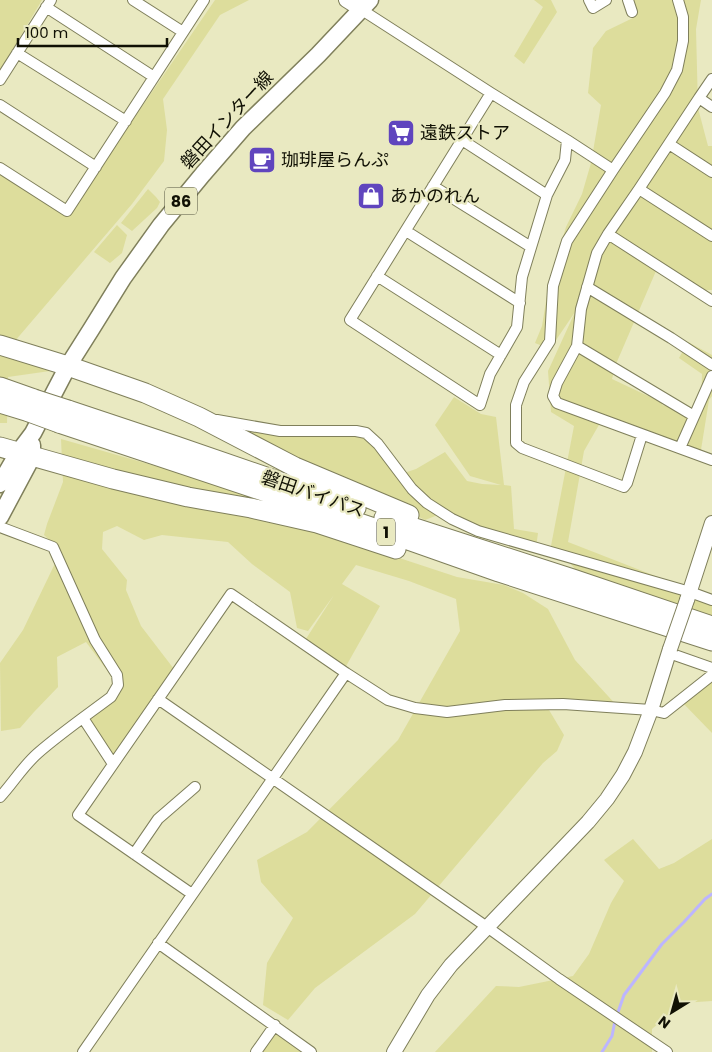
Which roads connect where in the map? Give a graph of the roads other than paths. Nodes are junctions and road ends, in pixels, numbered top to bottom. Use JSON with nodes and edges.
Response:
{"nodes":[{"id":1,"x":133,"y":0,"type":"edge"},
{"id":2,"x":204,"y":0,"type":"edge"},
{"id":3,"x":346,"y":0,"type":"edge"},
{"id":4,"x":589,"y":0,"type":"edge"},
{"id":5,"x":606,"y":0,"type":"edge"},
{"id":6,"x":628,"y":0,"type":"edge"},
{"id":7,"x":678,"y":0,"type":"edge"},
{"id":8,"x":48,"y":4,"type":"edge"},
{"id":9,"x":366,"y":5,"type":"edge"},
{"id":10,"x":632,"y":12,"type":"dead end"},
{"id":11,"x":183,"y":32,"type":"junction"},
{"id":12,"x":17,"y":53,"type":"junction"},
{"id":13,"x":154,"y":77,"type":"junction"},
{"id":14,"x":712,"y":79,"type":"edge"},
{"id":15,"x":0,"y":80,"type":"edge"},
{"id":16,"x":491,"y":93,"type":"junction"},
{"id":17,"x":699,"y":98,"type":"junction"},
{"id":18,"x":0,"y":105,"type":"edge"},
{"id":19,"x":712,"y":107,"type":"edge"},
{"id":20,"x":126,"y":121,"type":"junction"},
{"id":21,"x":462,"y":140,"type":"junction"},
{"id":22,"x":567,"y":140,"type":"junction"},
{"id":23,"x":669,"y":144,"type":"junction"},
{"id":24,"x":96,"y":167,"type":"junction"},
{"id":25,"x":0,"y":168,"type":"edge"},
{"id":26,"x":613,"y":170,"type":"junction"},
{"id":27,"x":712,"y":172,"type":"edge"},
{"id":28,"x":433,"y":186,"type":"junction"},
{"id":29,"x":640,"y":189,"type":"junction"},
{"id":30,"x":547,"y":195,"type":"junction"},
{"id":31,"x":406,"y":231,"type":"junction"},
{"id":32,"x":608,"y":234,"type":"junction"},
{"id":33,"x":712,"y":236,"type":"edge"},
{"id":34,"x":531,"y":247,"type":"junction"},
{"id":35,"x":377,"y":276,"type":"junction"},
{"id":36,"x":587,"y":287,"type":"junction"},
{"id":37,"x":712,"y":301,"type":"edge"},
{"id":38,"x":520,"y":303,"type":"junction"},
{"id":39,"x":0,"y":345,"type":"edge"},
{"id":40,"x":577,"y":346,"type":"junction"},
{"id":41,"x":501,"y":355,"type":"junction"},
{"id":42,"x":712,"y":365,"type":"edge"},
{"id":43,"x":68,"y":366,"type":"junction"},
{"id":44,"x":712,"y":376,"type":"edge"},
{"id":45,"x":0,"y":388,"type":"edge"},
{"id":46,"x":0,"y":402,"type":"edge"},
{"id":47,"x":32,"y":406,"type":"junction"},
{"id":48,"x":694,"y":416,"type":"junction"},
{"id":49,"x":199,"y":417,"type":"junction"},
{"id":50,"x":642,"y":435,"type":"junction"},
{"id":51,"x":680,"y":448,"type":"junction"},
{"id":52,"x":16,"y":452,"type":"edge"},
{"id":53,"x":712,"y":460,"type":"edge"},
{"id":54,"x":0,"y":484,"type":"edge"},
{"id":55,"x":0,"y":517,"type":"edge"},
{"id":56,"x":712,"y":523,"type":"edge"},
{"id":57,"x":0,"y":526,"type":"edge"},
{"id":58,"x":572,"y":587,"type":"junction"},
{"id":59,"x":688,"y":596,"type":"junction"},
{"id":60,"x":712,"y":600,"type":"edge"},
{"id":61,"x":712,"y":626,"type":"edge"},
{"id":62,"x":712,"y":641,"type":"edge"},
{"id":63,"x":670,"y":651,"type":"junction"},
{"id":64,"x":712,"y":668,"type":"edge"},
{"id":65,"x":346,"y":673,"type":"junction"},
{"id":66,"x":712,"y":675,"type":"edge"},
{"id":67,"x":158,"y":699,"type":"junction"},
{"id":68,"x":651,"y":710,"type":"junction"},
{"id":69,"x":83,"y":718,"type":"junction"},
{"id":70,"x":113,"y":764,"type":"junction"},
{"id":71,"x":273,"y":778,"type":"junction"},
{"id":72,"x":195,"y":787,"type":"dead end"},
{"id":73,"x":0,"y":797,"type":"edge"},
{"id":74,"x":134,"y":854,"type":"junction"},
{"id":75,"x":192,"y":894,"type":"junction"},
{"id":76,"x":487,"y":927,"type":"junction"},
{"id":77,"x":158,"y":943,"type":"junction"},
{"id":78,"x":275,"y":1025,"type":"junction"},
{"id":79,"x":83,"y":1052,"type":"edge"},
{"id":80,"x":256,"y":1052,"type":"edge"},
{"id":81,"x":311,"y":1052,"type":"edge"},
{"id":82,"x":394,"y":1052,"type":"edge"},
{"id":83,"x":667,"y":1052,"type":"edge"}],
"edges":[{"from":1,"to":11,"type":"street"},
{"from":2,"to":11,"type":"street"},
{"from":3,"to":9,"type":"street"},
{"from":4,"to":5,"type":"street"},
{"from":6,"to":10,"type":"street"},
{"from":7,"to":26,"type":"street"},
{"from":8,"to":12,"type":"street"},
{"from":8,"to":13,"type":"street"},
{"from":9,"to":16,"type":"street"},
{"from":9,"to":43,"type":"main road","name":"磐田インター線","number":"86"},
{"from":11,"to":13,"type":"street"},
{"from":12,"to":15,"type":"street"},
{"from":12,"to":20,"type":"street"},
{"from":13,"to":20,"type":"street"},
{"from":14,"to":17,"type":"street"},
{"from":16,"to":21,"type":"street"},
{"from":16,"to":22,"type":"street"},
{"from":17,"to":19,"type":"street"},
{"from":17,"to":23,"type":"street"},
{"from":18,"to":24,"type":"street"},
{"from":20,"to":24,"type":"street"},
{"from":21,"to":28,"type":"street"},
{"from":21,"to":30,"type":"street"},
{"from":22,"to":26,"type":"street"},
{"from":22,"to":30,"type":"street"},
{"from":23,"to":27,"type":"street"},
{"from":23,"to":29,"type":"street"},
{"from":24,"to":25,"type":"street"},
{"from":26,"to":50,"type":"street"},
{"from":28,"to":31,"type":"street"},
{"from":28,"to":34,"type":"street"},
{"from":29,"to":32,"type":"street"},
{"from":29,"to":33,"type":"street"},
{"from":30,"to":34,"type":"street"},
{"from":31,"to":35,"type":"street"},
{"from":31,"to":38,"type":"street"},
{"from":32,"to":36,"type":"street"},
{"from":32,"to":37,"type":"street"},
{"from":34,"to":38,"type":"street"},
{"from":35,"to":41,"type":"street"},
{"from":35,"to":41,"type":"street"},
{"from":36,"to":40,"type":"street"},
{"from":36,"to":42,"type":"street"},
{"from":38,"to":41,"type":"street"},
{"from":39,"to":43,"type":"highway"},
{"from":40,"to":48,"type":"street"},
{"from":40,"to":50,"type":"street"},
{"from":43,"to":49,"type":"highway"},
{"from":43,"to":52,"type":"main road","name":"磐田インター線","number":"86"},
{"from":44,"to":48,"type":"street"},
{"from":45,"to":47,"type":"highway","name":"磐田バイパス","number":"1"},
{"from":46,"to":47,"type":"highway","name":"磐田バイパス","number":"1"},
{"from":47,"to":58,"type":"highway","name":"磐田バイパス","number":"1","bridge":true},
{"from":48,"to":51,"type":"street"},
{"from":49,"to":58,"type":"highway"},
{"from":49,"to":59,"type":"street"},
{"from":50,"to":51,"type":"street"},
{"from":51,"to":53,"type":"street"},
{"from":52,"to":54,"type":"main road"},
{"from":52,"to":55,"type":"main road","name":"磐田インター線","number":"86"},
{"from":52,"to":58,"type":"highway"},
{"from":56,"to":59,"type":"street"},
{"from":57,"to":69,"type":"street"},
{"from":58,"to":61,"type":"highway","name":"磐田バイパス","number":"1"},
{"from":58,"to":62,"type":"highway","name":"磐田バイパス","number":"1"},
{"from":59,"to":60,"type":"street"},
{"from":59,"to":63,"type":"street","bridge":true},
{"from":63,"to":64,"type":"street"},
{"from":63,"to":68,"type":"street"},
{"from":65,"to":67,"type":"street"},
{"from":65,"to":68,"type":"street"},
{"from":65,"to":71,"type":"street"},
{"from":66,"to":68,"type":"street"},
{"from":67,"to":70,"type":"street"},
{"from":67,"to":71,"type":"street"},
{"from":68,"to":76,"type":"street"},
{"from":69,"to":70,"type":"street"},
{"from":69,"to":73,"type":"street"},
{"from":70,"to":74,"type":"street"},
{"from":71,"to":75,"type":"street"},
{"from":71,"to":76,"type":"street"},
{"from":72,"to":74,"type":"street"},
{"from":74,"to":75,"type":"street"},
{"from":75,"to":77,"type":"street"},
{"from":76,"to":82,"type":"street"},
{"from":76,"to":83,"type":"street"},
{"from":77,"to":78,"type":"street"},
{"from":77,"to":79,"type":"street"},
{"from":78,"to":80,"type":"street"},
{"from":78,"to":81,"type":"street"}]}
